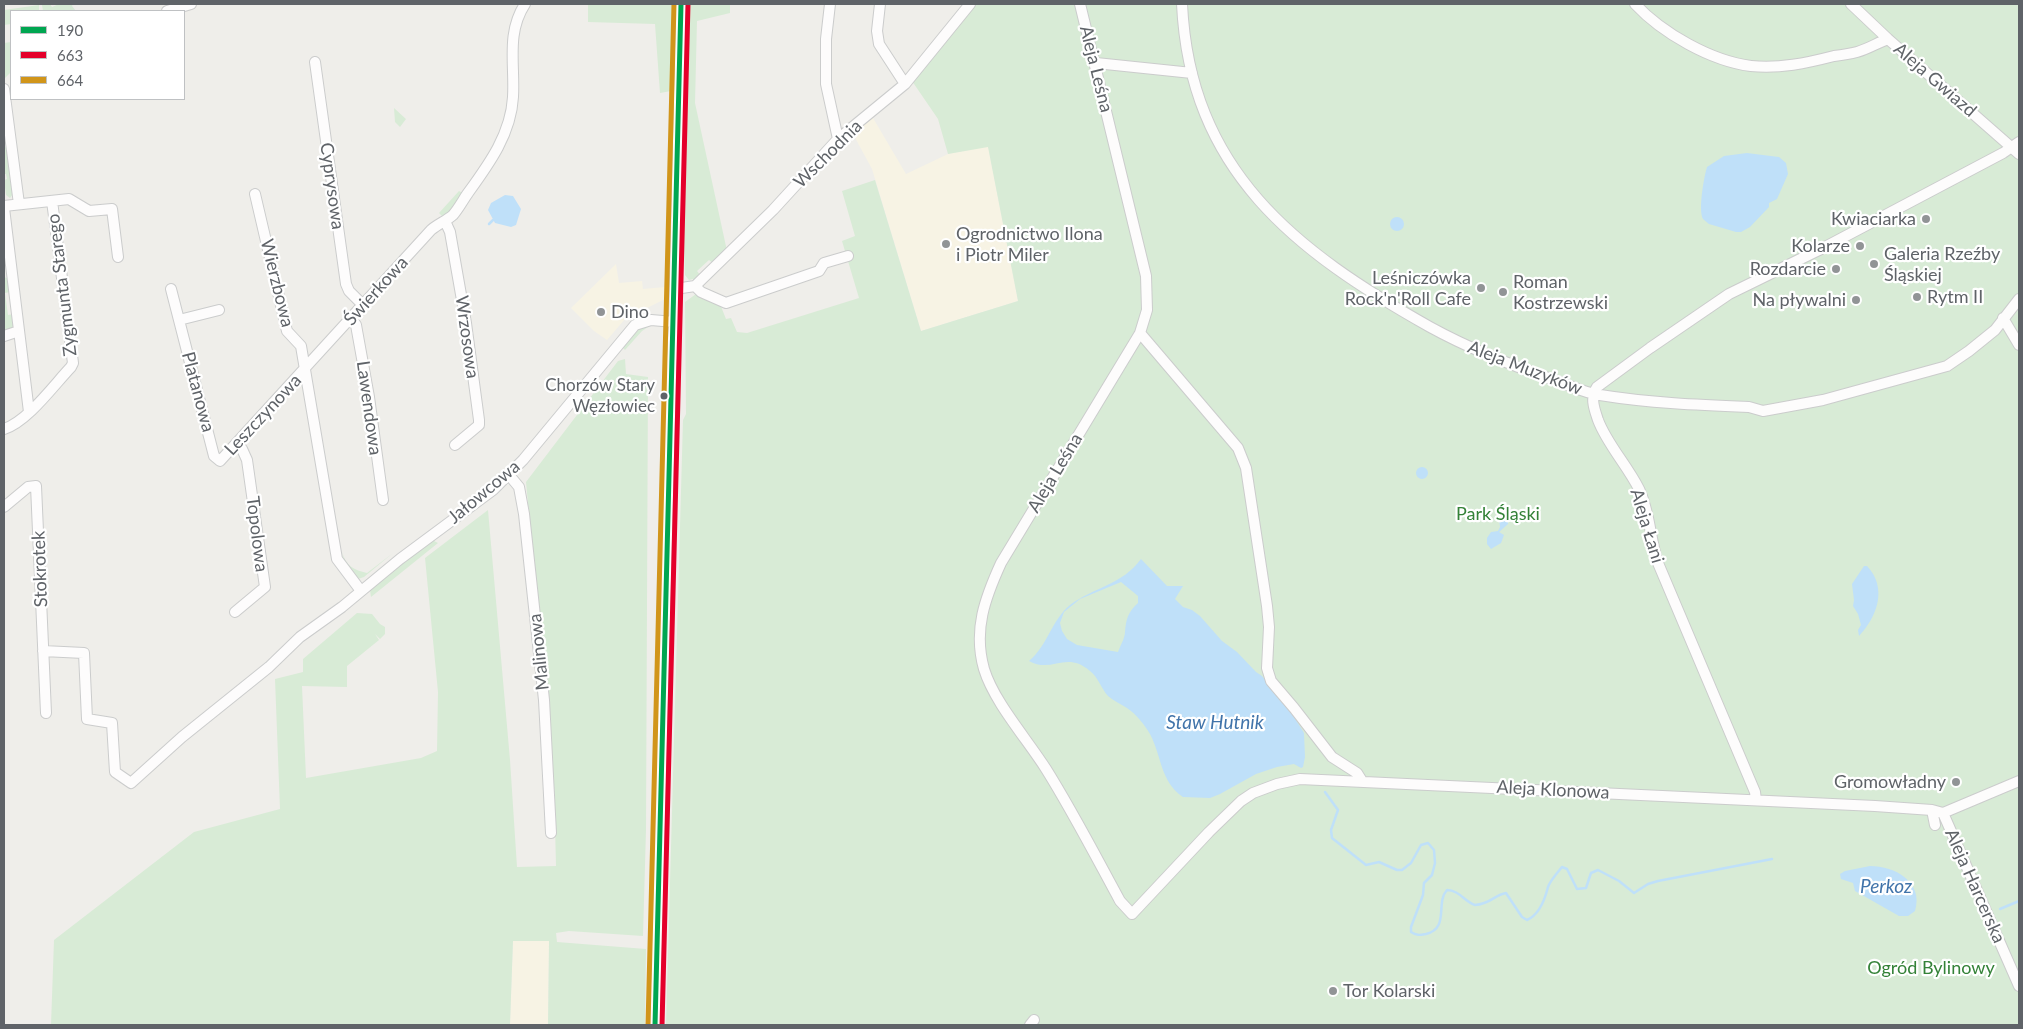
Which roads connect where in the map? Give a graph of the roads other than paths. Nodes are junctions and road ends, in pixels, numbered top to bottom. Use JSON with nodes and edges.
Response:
{"nodes":[{"id":1,"x":192,"y":4,"type":"edge"},
{"id":2,"x":525,"y":4,"type":"edge"},
{"id":3,"x":681,"y":4,"type":"edge"},
{"id":4,"x":830,"y":4,"type":"edge"},
{"id":5,"x":880,"y":4,"type":"edge"},
{"id":6,"x":970,"y":4,"type":"edge"},
{"id":7,"x":1080,"y":4,"type":"edge"},
{"id":8,"x":1182,"y":4,"type":"edge"},
{"id":9,"x":1851,"y":4,"type":"edge"},
{"id":10,"x":1638,"y":5,"type":"edge"},
{"id":11,"x":171,"y":10,"type":"edge"},
{"id":12,"x":1888,"y":39,"type":"junction"},
{"id":13,"x":315,"y":62,"type":"dead end"},
{"id":14,"x":1096,"y":63,"type":"junction"},
{"id":15,"x":1192,"y":73,"type":"junction"},
{"id":16,"x":905,"y":84,"type":"junction"},
{"id":17,"x":4,"y":89,"type":"edge"},
{"id":18,"x":838,"y":139,"type":"junction"},
{"id":19,"x":2015,"y":144,"type":"edge"},
{"id":20,"x":2019,"y":154,"type":"edge"},
{"id":21,"x":255,"y":194,"type":"dead end"},
{"id":22,"x":52,"y":201,"type":"junction"},
{"id":23,"x":18,"y":204,"type":"junction"},
{"id":24,"x":4,"y":207,"type":"edge"},
{"id":25,"x":445,"y":221,"type":"junction"},
{"id":26,"x":848,"y":256,"type":"dead end"},
{"id":27,"x":118,"y":257,"type":"dead end"},
{"id":28,"x":695,"y":286,"type":"junction"},
{"id":29,"x":171,"y":289,"type":"dead end"},
{"id":30,"x":675,"y":289,"type":"junction"},
{"id":31,"x":2019,"y":299,"type":"edge"},
{"id":32,"x":363,"y":305,"type":"junction"},
{"id":33,"x":219,"y":310,"type":"dead end"},
{"id":34,"x":351,"y":318,"type":"junction"},
{"id":35,"x":2002,"y":318,"type":"junction"},
{"id":36,"x":179,"y":320,"type":"junction"},
{"id":37,"x":674,"y":322,"type":"junction"},
{"id":38,"x":19,"y":331,"type":"junction"},
{"id":39,"x":1140,"y":334,"type":"junction"},
{"id":40,"x":4,"y":336,"type":"edge"},
{"id":41,"x":2019,"y":345,"type":"edge"},
{"id":42,"x":305,"y":369,"type":"junction"},
{"id":43,"x":1593,"y":394,"type":"junction"},
{"id":44,"x":29,"y":412,"type":"junction"},
{"id":45,"x":4,"y":429,"type":"edge"},
{"id":46,"x":237,"y":443,"type":"junction"},
{"id":47,"x":455,"y":445,"type":"dead end"},
{"id":48,"x":220,"y":460,"type":"joint"},
{"id":49,"x":509,"y":475,"type":"junction"},
{"id":50,"x":382,"y":500,"type":"dead end"},
{"id":51,"x":4,"y":507,"type":"edge"},
{"id":52,"x":361,"y":591,"type":"junction"},
{"id":53,"x":235,"y":612,"type":"dead end"},
{"id":54,"x":43,"y":651,"type":"junction"},
{"id":55,"x":46,"y":713,"type":"dead end"},
{"id":56,"x":2019,"y":780,"type":"edge"},
{"id":57,"x":1362,"y":781,"type":"junction"},
{"id":58,"x":1756,"y":800,"type":"junction"},
{"id":59,"x":1932,"y":810,"type":"junction"},
{"id":60,"x":1943,"y":813,"type":"junction"},
{"id":61,"x":1935,"y":826,"type":"dead end"},
{"id":62,"x":551,"y":833,"type":"dead end"},
{"id":63,"x":1132,"y":914,"type":"joint"},
{"id":64,"x":2019,"y":986,"type":"edge"},
{"id":65,"x":655,"y":1025,"type":"edge"}],
"edges":[{"from":1,"to":11,"type":"street"},
{"from":2,"to":25,"type":"street","name":"Świerkowa"},
{"from":3,"to":30,"type":"street"},
{"from":4,"to":18,"type":"street"},
{"from":5,"to":16,"type":"street"},
{"from":6,"to":16,"type":"street","name":"Wschodnia"},
{"from":7,"to":14,"type":"street","name":"Aleja Leśna"},
{"from":8,"to":15,"type":"street","name":"Aleja Muzyków"},
{"from":9,"to":12,"type":"street","name":"Aleja Gwiazd"},
{"from":10,"to":12,"type":"street"},
{"from":12,"to":19,"type":"street","name":"Aleja Gwiazd"},
{"from":13,"to":32,"type":"street","name":"Cyprysowa"},
{"from":14,"to":15,"type":"street"},
{"from":14,"to":39,"type":"street","name":"Aleja Leśna"},
{"from":15,"to":43,"type":"street","name":"Aleja Muzyków"},
{"from":16,"to":18,"type":"street","name":"Wschodnia"},
{"from":17,"to":23,"type":"street"},
{"from":18,"to":28,"type":"street","name":"Wschodnia"},
{"from":19,"to":20,"type":"street","name":"Aleja Gwiazd"},
{"from":19,"to":43,"type":"street"},
{"from":21,"to":42,"type":"street","name":"Wierzbowa"},
{"from":22,"to":23,"type":"street"},
{"from":22,"to":27,"type":"street"},
{"from":22,"to":44,"type":"street","name":"Zygmunta Starego"},
{"from":23,"to":24,"type":"street"},
{"from":24,"to":38,"type":"street"},
{"from":25,"to":32,"type":"street","name":"Świerkowa"},
{"from":25,"to":47,"type":"street","name":"Wrzosowa"},
{"from":26,"to":28,"type":"street"},
{"from":28,"to":30,"type":"street"},
{"from":29,"to":36,"type":"street","name":"Platanowa"},
{"from":30,"to":37,"type":"street"},
{"from":31,"to":35,"type":"street","name":"Aleja Muzyków"},
{"from":32,"to":34,"type":"street","name":"Świerkowa"},
{"from":33,"to":36,"type":"street"},
{"from":34,"to":42,"type":"street","name":"Świerkowa"},
{"from":34,"to":50,"type":"street","name":"Lawendowa"},
{"from":35,"to":41,"type":"street"},
{"from":35,"to":43,"type":"street","name":"Aleja Muzyków"},
{"from":36,"to":48,"type":"street","name":"Platanowa"},
{"from":37,"to":49,"type":"street","name":"Jałowcowa"},
{"from":37,"to":65,"type":"street"},
{"from":38,"to":40,"type":"street"},
{"from":38,"to":44,"type":"street"},
{"from":39,"to":57,"type":"street"},
{"from":39,"to":63,"type":"street","name":"Aleja Leśna"},
{"from":42,"to":46,"type":"street","name":"Leszczynowa"},
{"from":42,"to":52,"type":"street"},
{"from":43,"to":58,"type":"street","name":"Aleja Łani"},
{"from":44,"to":45,"type":"street","name":"Zygmunta Starego"},
{"from":46,"to":48,"type":"street","name":"Leszczynowa"},
{"from":46,"to":53,"type":"street","name":"Topolowa"},
{"from":49,"to":52,"type":"street","name":"Jałowcowa"},
{"from":49,"to":62,"type":"street","name":"Malinowa"},
{"from":51,"to":54,"type":"street","name":"Stokrotek"},
{"from":52,"to":54,"type":"street","name":"Jałowcowa"},
{"from":54,"to":55,"type":"street","name":"Stokrotek"},
{"from":56,"to":60,"type":"street"},
{"from":57,"to":58,"type":"street","name":"Aleja Klonowa"},
{"from":57,"to":63,"type":"street","name":"Aleja Klonowa"},
{"from":58,"to":59,"type":"street","name":"Aleja Klonowa"},
{"from":59,"to":60,"type":"street","name":"Aleja Klonowa"},
{"from":59,"to":61,"type":"street","name":"Aleja Harcerska"},
{"from":60,"to":64,"type":"street","name":"Aleja Harcerska"}]}
